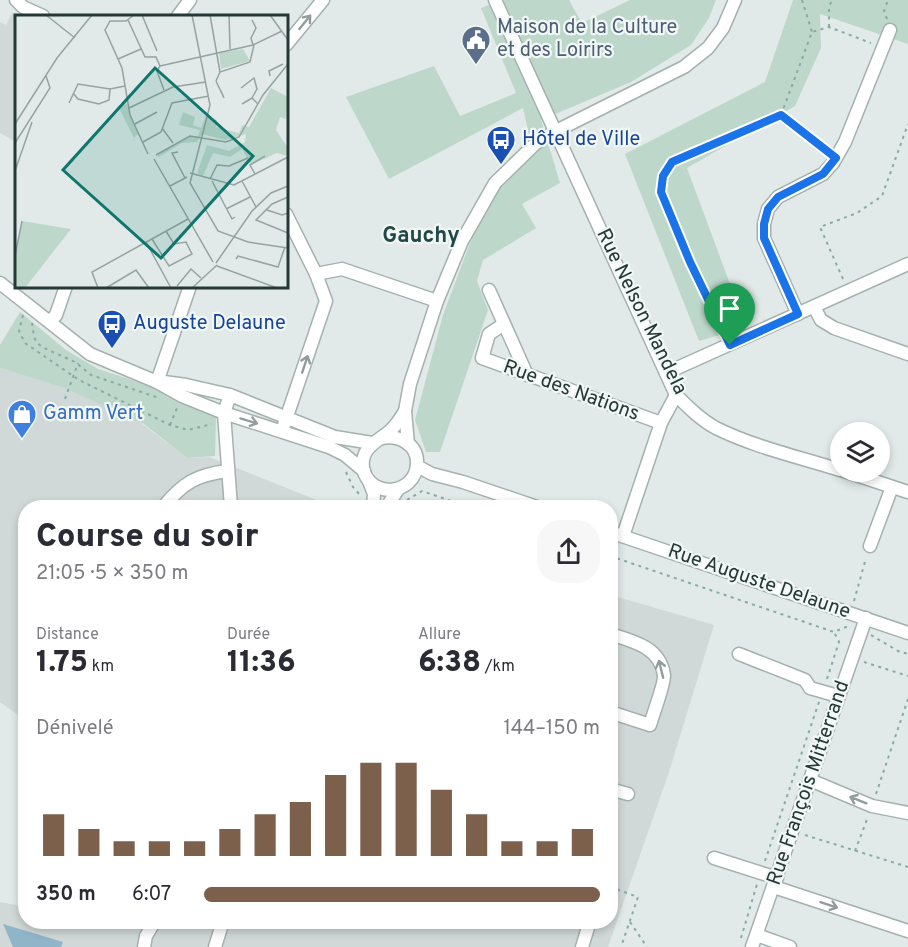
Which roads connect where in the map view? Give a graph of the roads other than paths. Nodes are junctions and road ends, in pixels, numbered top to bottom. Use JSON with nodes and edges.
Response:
{"nodes":[{"id":1,"x":16,"y":0,"type":"edge"},
{"id":2,"x":190,"y":0,"type":"edge"},
{"id":3,"x":323,"y":0,"type":"edge"},
{"id":4,"x":495,"y":0,"type":"edge"},
{"id":5,"x":735,"y":0,"type":"edge"},
{"id":6,"x":40,"y":15,"type":"edge"},
{"id":7,"x":179,"y":15,"type":"edge"},
{"id":8,"x":890,"y":30,"type":"road end"},
{"id":9,"x":288,"y":43,"type":"edge"},
{"id":10,"x":556,"y":131,"type":"junction"},
{"id":11,"x":288,"y":218,"type":"edge"},
{"id":12,"x":908,"y":264,"type":"edge"},
{"id":13,"x":316,"y":274,"type":"junction"},
{"id":14,"x":0,"y":283,"type":"edge"},
{"id":15,"x":65,"y":288,"type":"edge"},
{"id":16,"x":189,"y":288,"type":"edge"},
{"id":17,"x":489,"y":290,"type":"dead end"},
{"id":18,"x":437,"y":301,"type":"junction"},
{"id":19,"x":814,"y":307,"type":"junction"},
{"id":20,"x":798,"y":314,"type":"junction"},
{"id":21,"x":50,"y":322,"type":"junction"},
{"id":22,"x":504,"y":324,"type":"junction"},
{"id":23,"x":908,"y":354,"type":"edge"},
{"id":24,"x":666,"y":373,"type":"junction"},
{"id":25,"x":527,"y":375,"type":"junction"},
{"id":26,"x":157,"y":382,"type":"junction"},
{"id":27,"x":230,"y":395,"type":"junction"},
{"id":28,"x":676,"y":395,"type":"junction"},
{"id":29,"x":405,"y":411,"type":"junction"},
{"id":30,"x":224,"y":417,"type":"junction"},
{"id":31,"x":661,"y":423,"type":"junction"},
{"id":32,"x":284,"y":425,"type":"junction"},
{"id":33,"x":377,"y":440,"type":"junction"},
{"id":34,"x":408,"y":444,"type":"junction"},
{"id":35,"x":417,"y":466,"type":"junction"},
{"id":36,"x":830,"y":466,"type":"edge"},
{"id":37,"x":227,"y":471,"type":"junction"},
{"id":38,"x":366,"y":476,"type":"junction"},
{"id":39,"x":877,"y":482,"type":"edge"},
{"id":40,"x":892,"y":487,"type":"junction"},
{"id":41,"x":398,"y":489,"type":"junction"},
{"id":42,"x":908,"y":492,"type":"edge"},
{"id":43,"x":170,"y":500,"type":"edge"},
{"id":44,"x":230,"y":500,"type":"edge"},
{"id":45,"x":374,"y":500,"type":"edge"},
{"id":46,"x":391,"y":500,"type":"edge"},
{"id":47,"x":516,"y":500,"type":"edge"},
{"id":48,"x":618,"y":529,"type":"edge"},
{"id":49,"x":618,"y":535,"type":"edge"},
{"id":50,"x":870,"y":546,"type":"road end"},
{"id":51,"x":866,"y":618,"type":"junction"},
{"id":52,"x":908,"y":633,"type":"edge"},
{"id":53,"x":618,"y":637,"type":"edge"},
{"id":54,"x":739,"y":654,"type":"dead end"},
{"id":55,"x":838,"y":696,"type":"junction"},
{"id":56,"x":618,"y":715,"type":"edge"},
{"id":57,"x":810,"y":780,"type":"junction"},
{"id":58,"x":618,"y":791,"type":"edge"},
{"id":59,"x":628,"y":794,"type":"dead end"},
{"id":60,"x":908,"y":813,"type":"edge"},
{"id":61,"x":714,"y":858,"type":"dead end"},
{"id":62,"x":775,"y":882,"type":"junction"},
{"id":63,"x":150,"y":929,"type":"edge"},
{"id":64,"x":220,"y":929,"type":"edge"},
{"id":65,"x":588,"y":929,"type":"edge"},
{"id":66,"x":908,"y":931,"type":"edge"},
{"id":67,"x":750,"y":942,"type":"edge"},
{"id":68,"x":144,"y":947,"type":"edge"},
{"id":69,"x":214,"y":947,"type":"edge"},
{"id":70,"x":582,"y":947,"type":"edge"},
{"id":71,"x":790,"y":947,"type":"edge"}],
"edges":[{"from":1,"to":6,"type":"street"},
{"from":2,"to":7,"type":"street"},
{"from":9,"to":3,"type":"street","one_way":true},
{"from":4,"to":10,"type":"street","name":"Rue Nelson Mandela"},
{"from":5,"to":10,"type":"street"},
{"from":8,"to":20,"type":"street"},
{"from":10,"to":18,"type":"street"},
{"from":10,"to":24,"type":"street","name":"Rue Nelson Mandela"},
{"from":11,"to":13,"type":"street"},
{"from":12,"to":19,"type":"street"},
{"from":13,"to":18,"type":"street"},
{"from":32,"to":13,"type":"street","one_way":true},
{"from":14,"to":21,"type":"street"},
{"from":15,"to":21,"type":"street"},
{"from":16,"to":26,"type":"street"},
{"from":17,"to":22,"type":"street"},
{"from":18,"to":29,"type":"street"},
{"from":19,"to":20,"type":"street"},
{"from":19,"to":23,"type":"street"},
{"from":20,"to":24,"type":"street"},
{"from":21,"to":26,"type":"street"},
{"from":22,"to":25,"type":"street"},
{"from":22,"to":25,"type":"street","name":"Rue des Nations"},
{"from":24,"to":28,"type":"street","name":"Rue Nelson Mandela"},
{"from":25,"to":31,"type":"street","name":"Rue des Nations"},
{"from":26,"to":27,"type":"street"},
{"from":26,"to":30,"type":"street"},
{"from":27,"to":30,"type":"street"},
{"from":27,"to":32,"type":"street"},
{"from":28,"to":31,"type":"street"},
{"from":28,"to":36,"type":"street","name":"Rue Nelson Mandela"},
{"from":29,"to":33,"type":"street"},
{"from":29,"to":34,"type":"street"},
{"from":30,"to":32,"type":"street","one_way":true},
{"from":30,"to":37,"type":"street"},
{"from":31,"to":48,"type":"street"},
{"from":32,"to":33,"type":"street"},
{"from":32,"to":38,"type":"street"},
{"from":33,"to":34,"type":"street"},
{"from":33,"to":38,"type":"street"},
{"from":34,"to":35,"type":"street"},
{"from":35,"to":41,"type":"street"},
{"from":35,"to":47,"type":"street"},
{"from":37,"to":43,"type":"street"},
{"from":37,"to":44,"type":"street"},
{"from":38,"to":41,"type":"street"},
{"from":38,"to":45,"type":"street"},
{"from":39,"to":40,"type":"street","name":"Rue Nelson Mandela"},
{"from":40,"to":42,"type":"street","name":"Rue Nelson Mandela"},
{"from":40,"to":50,"type":"street"},
{"from":41,"to":46,"type":"street"},
{"from":49,"to":51,"type":"street","name":"Rue Auguste Delaune"},
{"from":51,"to":52,"type":"street","name":"Rue Auguste Delaune"},
{"from":51,"to":55,"type":"street","name":"Rue François Mitterrand"},
{"from":56,"to":53,"type":"street","one_way":true},
{"from":54,"to":55,"type":"street"},
{"from":55,"to":57,"type":"street","name":"Rue François Mitterrand"},
{"from":60,"to":57,"type":"street","one_way":true},
{"from":57,"to":62,"type":"street","name":"Rue François Mitterrand"},
{"from":58,"to":59,"type":"street"},
{"from":61,"to":62,"type":"street"},
{"from":62,"to":66,"type":"street","one_way":true},
{"from":62,"to":67,"type":"street","name":"Rue François Mitterrand"},
{"from":63,"to":68,"type":"street"},
{"from":64,"to":69,"type":"street"},
{"from":65,"to":70,"type":"street"},
{"from":67,"to":71,"type":"street"}]}
